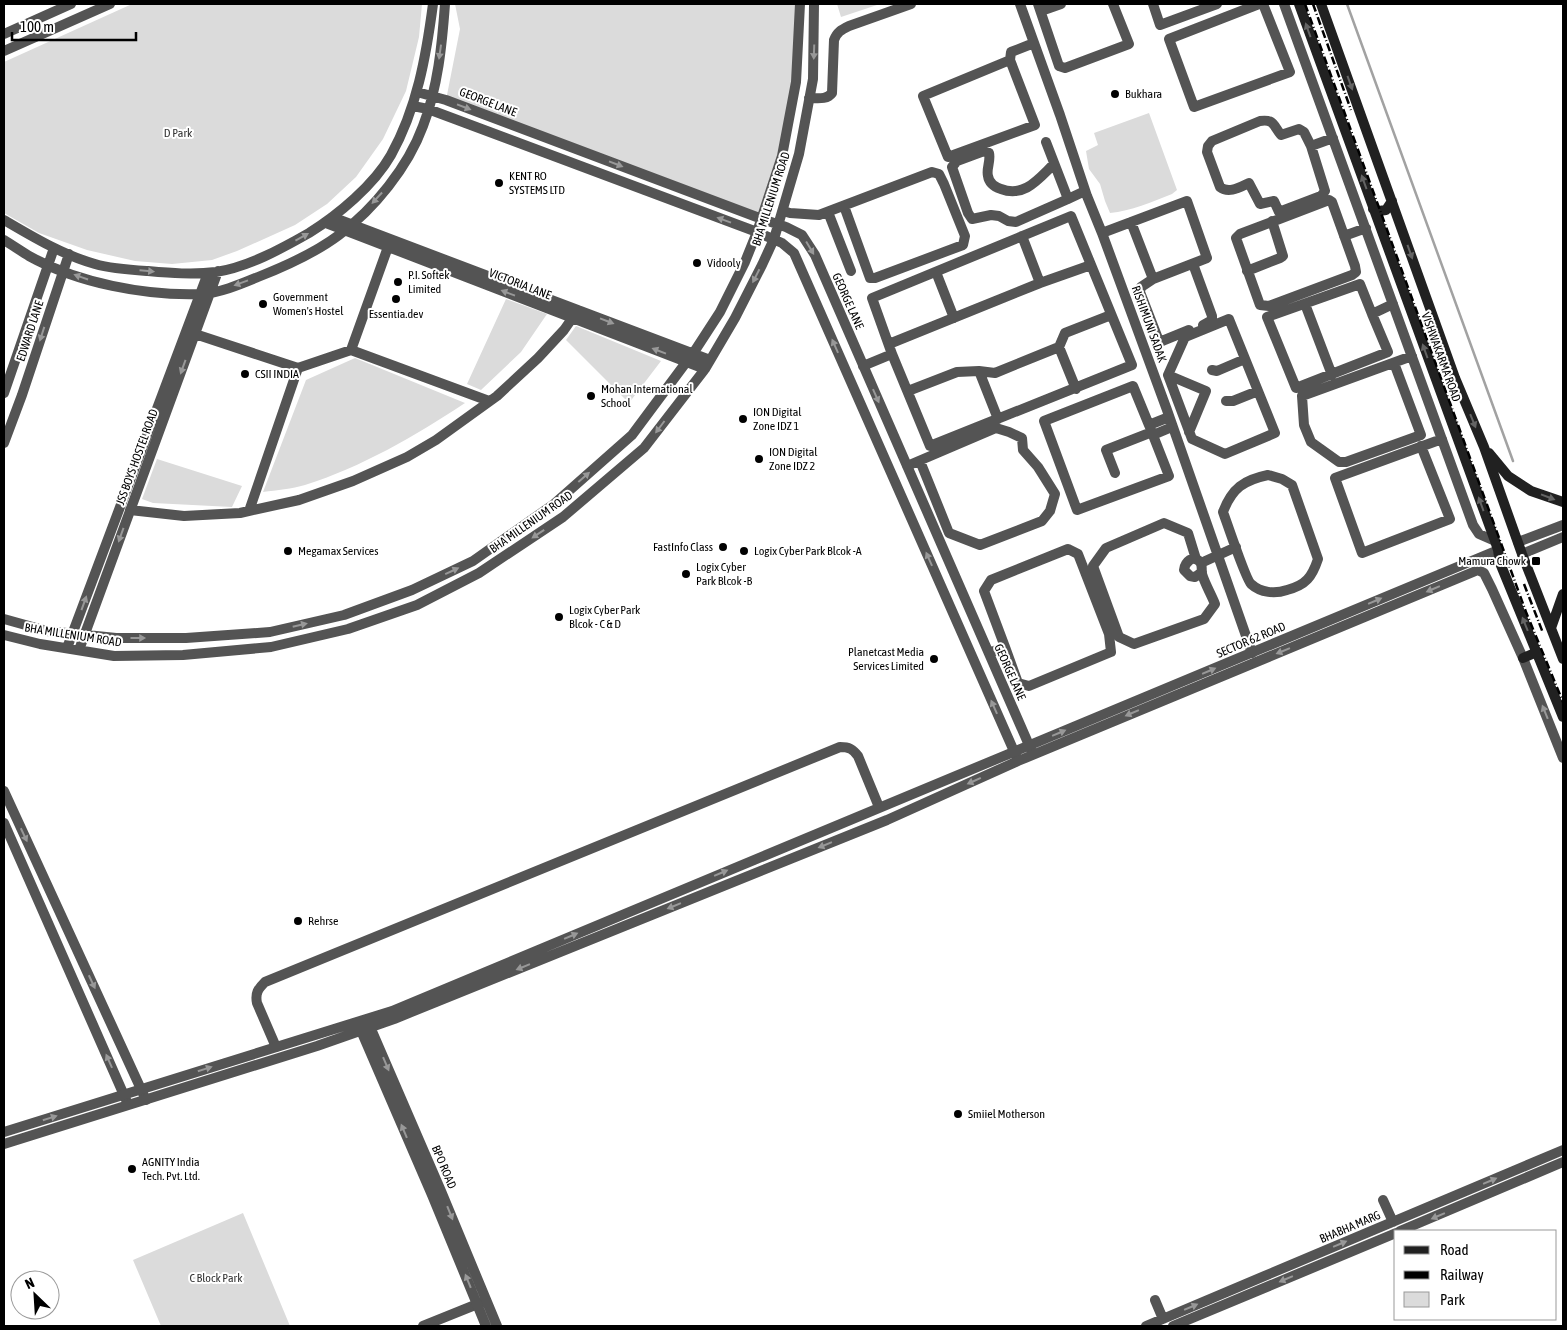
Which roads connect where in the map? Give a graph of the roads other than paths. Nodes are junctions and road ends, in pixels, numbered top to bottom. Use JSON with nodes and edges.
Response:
{"nodes":[{"id":1,"x":71,"y":4,"type":"edge"},
{"id":2,"x":110,"y":4,"type":"edge"},
{"id":3,"x":433,"y":4,"type":"edge"},
{"id":4,"x":445,"y":4,"type":"edge"},
{"id":5,"x":800,"y":4,"type":"edge"},
{"id":6,"x":814,"y":4,"type":"edge"},
{"id":7,"x":911,"y":4,"type":"edge"},
{"id":8,"x":1020,"y":4,"type":"edge"},
{"id":9,"x":1061,"y":4,"type":"edge"},
{"id":10,"x":1114,"y":4,"type":"edge"},
{"id":11,"x":1153,"y":4,"type":"edge"},
{"id":12,"x":1217,"y":4,"type":"edge"},
{"id":13,"x":1259,"y":4,"type":"edge"},
{"id":14,"x":1263,"y":4,"type":"edge"},
{"id":15,"x":1284,"y":4,"type":"edge"},
{"id":16,"x":1299,"y":4,"type":"edge"},
{"id":17,"x":1321,"y":4,"type":"edge"},
{"id":18,"x":1039,"y":8,"type":"edge"},
{"id":19,"x":4,"y":34,"type":"edge"},
{"id":20,"x":1034,"y":44,"type":"junction"},
{"id":21,"x":4,"y":51,"type":"edge"},
{"id":22,"x":1010,"y":60,"type":"junction"},
{"id":23,"x":1059,"y":66,"type":"junction"},
{"id":24,"x":1307,"y":66,"type":"junction"},
{"id":25,"x":1290,"y":72,"type":"junction"},
{"id":26,"x":1047,"y":79,"type":"junction"},
{"id":27,"x":417,"y":92,"type":"junction"},
{"id":28,"x":432,"y":96,"type":"junction"},
{"id":29,"x":809,"y":98,"type":"junction"},
{"id":30,"x":413,"y":106,"type":"junction"},
{"id":31,"x":428,"y":110,"type":"junction"},
{"id":32,"x":1333,"y":138,"type":"junction"},
{"id":33,"x":1046,"y":142,"type":"dead end"},
{"id":34,"x":1310,"y":146,"type":"junction"},
{"id":35,"x":1054,"y":164,"type":"junction"},
{"id":36,"x":1085,"y":191,"type":"junction"},
{"id":37,"x":1068,"y":199,"type":"junction"},
{"id":38,"x":1392,"y":201,"type":"junction"},
{"id":39,"x":844,"y":206,"type":"junction"},
{"id":40,"x":1373,"y":209,"type":"junction"},
{"id":41,"x":783,"y":211,"type":"junction"},
{"id":42,"x":828,"y":212,"type":"junction"},
{"id":43,"x":762,"y":219,"type":"junction"},
{"id":44,"x":4,"y":220,"type":"edge"},
{"id":45,"x":329,"y":220,"type":"junction"},
{"id":46,"x":1399,"y":220,"type":"junction"},
{"id":47,"x":1130,"y":222,"type":"junction"},
{"id":48,"x":1272,"y":222,"type":"junction"},
{"id":49,"x":779,"y":224,"type":"junction"},
{"id":50,"x":348,"y":227,"type":"junction"},
{"id":51,"x":1380,"y":227,"type":"junction"},
{"id":52,"x":1366,"y":228,"type":"junction"},
{"id":53,"x":758,"y":232,"type":"junction"},
{"id":54,"x":1102,"y":233,"type":"junction"},
{"id":55,"x":1022,"y":236,"type":"junction"},
{"id":56,"x":1344,"y":236,"type":"junction"},
{"id":57,"x":774,"y":239,"type":"junction"},
{"id":58,"x":4,"y":240,"type":"edge"},
{"id":59,"x":388,"y":247,"type":"junction"},
{"id":60,"x":54,"y":248,"type":"junction"},
{"id":61,"x":272,"y":252,"type":"junction"},
{"id":62,"x":69,"y":254,"type":"junction"},
{"id":63,"x":1193,"y":264,"type":"junction"},
{"id":64,"x":48,"y":265,"type":"junction"},
{"id":65,"x":1090,"y":265,"type":"junction"},
{"id":66,"x":279,"y":268,"type":"junction"},
{"id":67,"x":63,"y":271,"type":"junction"},
{"id":68,"x":851,"y":271,"type":"dead end"},
{"id":69,"x":1247,"y":271,"type":"junction"},
{"id":70,"x":213,"y":272,"type":"junction"},
{"id":71,"x":936,"y":272,"type":"junction"},
{"id":72,"x":1153,"y":279,"type":"junction"},
{"id":73,"x":1040,"y":283,"type":"junction"},
{"id":74,"x":211,"y":292,"type":"junction"},
{"id":75,"x":199,"y":294,"type":"junction"},
{"id":76,"x":1305,"y":304,"type":"junction"},
{"id":77,"x":1393,"y":304,"type":"junction"},
{"id":78,"x":575,"y":314,"type":"junction"},
{"id":79,"x":1372,"y":314,"type":"junction"},
{"id":80,"x":1111,"y":316,"type":"junction"},
{"id":81,"x":954,"y":318,"type":"junction"},
{"id":82,"x":195,"y":334,"type":"junction"},
{"id":83,"x":1059,"y":347,"type":"junction"},
{"id":84,"x":891,"y":349,"type":"junction"},
{"id":85,"x":351,"y":350,"type":"junction"},
{"id":86,"x":1412,"y":356,"type":"junction"},
{"id":87,"x":690,"y":358,"type":"junction"},
{"id":88,"x":1245,"y":359,"type":"junction"},
{"id":89,"x":1394,"y":363,"type":"junction"},
{"id":90,"x":708,"y":364,"type":"junction"},
{"id":91,"x":863,"y":366,"type":"junction"},
{"id":92,"x":298,"y":368,"type":"junction"},
{"id":93,"x":1212,"y":370,"type":"dead end"},
{"id":94,"x":979,"y":372,"type":"junction"},
{"id":95,"x":1168,"y":375,"type":"junction"},
{"id":96,"x":1332,"y":375,"type":"junction"},
{"id":97,"x":1076,"y":388,"type":"junction"},
{"id":98,"x":908,"y":391,"type":"junction"},
{"id":99,"x":1258,"y":391,"type":"junction"},
{"id":100,"x":4,"y":393,"type":"edge"},
{"id":101,"x":1226,"y":401,"type":"dead end"},
{"id":102,"x":490,"y":402,"type":"junction"},
{"id":103,"x":1179,"y":405,"type":"junction"},
{"id":104,"x":1169,"y":418,"type":"junction"},
{"id":105,"x":998,"y":420,"type":"junction"},
{"id":106,"x":1151,"y":431,"type":"junction"},
{"id":107,"x":1189,"y":432,"type":"junction"},
{"id":108,"x":1442,"y":439,"type":"junction"},
{"id":109,"x":4,"y":443,"type":"edge"},
{"id":110,"x":1421,"y":446,"type":"junction"},
{"id":111,"x":1484,"y":447,"type":"junction"},
{"id":112,"x":920,"y":461,"type":"junction"},
{"id":113,"x":907,"y":466,"type":"junction"},
{"id":114,"x":1115,"y":473,"type":"dead end"},
{"id":115,"x":136,"y":478,"type":"junction"},
{"id":116,"x":1563,"y":502,"type":"edge"},
{"id":117,"x":130,"y":510,"type":"junction"},
{"id":118,"x":249,"y":511,"type":"junction"},
{"id":119,"x":1563,"y":525,"type":"edge"},
{"id":120,"x":1563,"y":537,"type":"edge"},
{"id":121,"x":1518,"y":542,"type":"junction"},
{"id":122,"x":1497,"y":545,"type":"junction"},
{"id":123,"x":1236,"y":547,"type":"junction"},
{"id":124,"x":1522,"y":554,"type":"junction"},
{"id":125,"x":1218,"y":556,"type":"junction"},
{"id":126,"x":1200,"y":565,"type":"junction"},
{"id":127,"x":1563,"y":594,"type":"edge"},
{"id":128,"x":1350,"y":618,"type":"junction"},
{"id":129,"x":4,"y":619,"type":"edge"},
{"id":130,"x":1551,"y":628,"type":"junction"},
{"id":131,"x":73,"y":633,"type":"junction"},
{"id":132,"x":84,"y":634,"type":"junction"},
{"id":133,"x":4,"y":635,"type":"edge"},
{"id":134,"x":1005,"y":647,"type":"junction"},
{"id":135,"x":67,"y":648,"type":"junction"},
{"id":136,"x":78,"y":650,"type":"junction"},
{"id":137,"x":1536,"y":652,"type":"junction"},
{"id":138,"x":989,"y":653,"type":"junction"},
{"id":139,"x":1252,"y":653,"type":"junction"},
{"id":140,"x":1523,"y":658,"type":"junction"},
{"id":141,"x":1563,"y":658,"type":"edge"},
{"id":142,"x":1563,"y":717,"type":"edge"},
{"id":143,"x":1031,"y":750,"type":"junction"},
{"id":144,"x":1016,"y":756,"type":"junction"},
{"id":145,"x":1563,"y":758,"type":"edge"},
{"id":146,"x":4,"y":790,"type":"edge"},
{"id":147,"x":879,"y":807,"type":"junction"},
{"id":148,"x":4,"y":823,"type":"edge"},
{"id":149,"x":364,"y":1025,"type":"junction"},
{"id":150,"x":276,"y":1047,"type":"junction"},
{"id":151,"x":141,"y":1090,"type":"junction"},
{"id":152,"x":124,"y":1095,"type":"junction"},
{"id":153,"x":146,"y":1100,"type":"junction"},
{"id":154,"x":128,"y":1105,"type":"junction"},
{"id":155,"x":4,"y":1132,"type":"edge"},
{"id":156,"x":4,"y":1144,"type":"edge"},
{"id":157,"x":1563,"y":1150,"type":"edge"},
{"id":158,"x":1563,"y":1162,"type":"edge"},
{"id":159,"x":1383,"y":1200,"type":"dead end"},
{"id":160,"x":1393,"y":1222,"type":"junction"},
{"id":161,"x":1402,"y":1230,"type":"edge"},
{"id":162,"x":1394,"y":1234,"type":"edge"},
{"id":163,"x":1155,"y":1300,"type":"dead end"},
{"id":164,"x":482,"y":1302,"type":"junction"},
{"id":165,"x":1163,"y":1319,"type":"junction"},
{"id":166,"x":423,"y":1326,"type":"edge"},
{"id":167,"x":486,"y":1326,"type":"edge"},
{"id":168,"x":496,"y":1326,"type":"edge"},
{"id":169,"x":1146,"y":1326,"type":"edge"},
{"id":170,"x":1173,"y":1326,"type":"edge"}],
"edges":[{"from":1,"to":19,"type":"street"},
{"from":2,"to":21,"type":"street"},
{"from":3,"to":27,"type":"street"},
{"from":4,"to":28,"type":"street","one_way":true},
{"from":5,"to":43,"type":"street","name":"BHA MILLENIUM ROAD"},
{"from":6,"to":29,"type":"street","name":"BHA MILLENIUM ROAD","one_way":true},
{"from":7,"to":29,"type":"street"},
{"from":8,"to":20,"type":"street","name":"RISHIMUNI SADAK"},
{"from":9,"to":18,"type":"street"},
{"from":10,"to":23,"type":"street"},
{"from":11,"to":12,"type":"street"},
{"from":13,"to":25,"type":"street"},
{"from":14,"to":25,"type":"street"},
{"from":15,"to":24,"type":"street"},
{"from":40,"to":16,"type":"main road","name":"VISHWAKARMA ROAD","one_way":true},
{"from":17,"to":38,"type":"main road","name":"VISHWAKARMA ROAD","one_way":true},
{"from":18,"to":23,"type":"street"},
{"from":20,"to":22,"type":"street"},
{"from":20,"to":26,"type":"street","name":"RISHIMUNI SADAK"},
{"from":22,"to":22,"type":"street"},
{"from":23,"to":26,"type":"street"},
{"from":24,"to":25,"type":"street"},
{"from":24,"to":32,"type":"street"},
{"from":26,"to":36,"type":"street","name":"RISHIMUNI SADAK"},
{"from":27,"to":28,"type":"street","name":"GEORGE LANE"},
{"from":27,"to":30,"type":"street"},
{"from":28,"to":31,"type":"street"},
{"from":28,"to":43,"type":"street","name":"GEORGE LANE","one_way":true},
{"from":29,"to":41,"type":"street","name":"BHA MILLENIUM ROAD"},
{"from":30,"to":31,"type":"street"},
{"from":30,"to":45,"type":"street"},
{"from":31,"to":50,"type":"street","one_way":true},
{"from":53,"to":31,"type":"street","one_way":true},
{"from":32,"to":34,"type":"street"},
{"from":32,"to":52,"type":"street"},
{"from":33,"to":35,"type":"street"},
{"from":34,"to":34,"type":"street"},
{"from":35,"to":37,"type":"street"},
{"from":35,"to":37,"type":"street"},
{"from":36,"to":37,"type":"street"},
{"from":36,"to":54,"type":"street","name":"RISHIMUNI SADAK"},
{"from":38,"to":40,"type":"main road"},
{"from":38,"to":46,"type":"main road","name":"VISHWAKARMA ROAD"},
{"from":39,"to":39,"type":"street"},
{"from":39,"to":42,"type":"street"},
{"from":40,"to":51,"type":"main road","name":"VISHWAKARMA ROAD"},
{"from":41,"to":42,"type":"street"},
{"from":41,"to":49,"type":"street","name":"BHA MILLENIUM ROAD"},
{"from":42,"to":68,"type":"street"},
{"from":43,"to":49,"type":"street","name":"GEORGE LANE"},
{"from":43,"to":53,"type":"street","name":"BHA MILLENIUM ROAD"},
{"from":44,"to":60,"type":"street"},
{"from":45,"to":50,"type":"street","name":"VICTORIA LANE"},
{"from":61,"to":45,"type":"street","one_way":true},
{"from":46,"to":51,"type":"main road"},
{"from":46,"to":111,"type":"main road","name":"VISHWAKARMA ROAD","one_way":true},
{"from":47,"to":54,"type":"street"},
{"from":47,"to":63,"type":"street"},
{"from":47,"to":72,"type":"street"},
{"from":48,"to":56,"type":"street"},
{"from":48,"to":69,"type":"street"},
{"from":48,"to":69,"type":"street"},
{"from":49,"to":57,"type":"street","name":"BHA MILLENIUM ROAD"},
{"from":49,"to":91,"type":"street","name":"GEORGE LANE","one_way":true},
{"from":50,"to":59,"type":"street","name":"VICTORIA LANE"},
{"from":50,"to":66,"type":"street"},
{"from":50,"to":78,"type":"street","name":"VICTORIA LANE"},
{"from":122,"to":51,"type":"main road","name":"VISHWAKARMA ROAD","one_way":true},
{"from":52,"to":56,"type":"street"},
{"from":52,"to":77,"type":"street"},
{"from":53,"to":57,"type":"street"},
{"from":53,"to":87,"type":"street","name":"BHA MILLENIUM ROAD"},
{"from":54,"to":104,"type":"street","name":"RISHIMUNI SADAK"},
{"from":55,"to":65,"type":"street"},
{"from":55,"to":71,"type":"street"},
{"from":55,"to":73,"type":"street"},
{"from":56,"to":69,"type":"street"},
{"from":57,"to":90,"type":"street","name":"BHA MILLENIUM ROAD","one_way":true},
{"from":144,"to":57,"type":"street","one_way":true},
{"from":58,"to":64,"type":"street"},
{"from":78,"to":59,"type":"street","name":"VICTORIA LANE","one_way":true},
{"from":59,"to":85,"type":"street"},
{"from":60,"to":62,"type":"street"},
{"from":60,"to":64,"type":"street","name":"EDWARD LANE"},
{"from":61,"to":66,"type":"street"},
{"from":61,"to":70,"type":"street"},
{"from":62,"to":67,"type":"street","name":"EDWARD LANE"},
{"from":62,"to":70,"type":"street","one_way":true},
{"from":63,"to":72,"type":"street"},
{"from":63,"to":72,"type":"street"},
{"from":64,"to":67,"type":"street"},
{"from":64,"to":100,"type":"street","name":"EDWARD LANE"},
{"from":65,"to":73,"type":"street"},
{"from":65,"to":80,"type":"street"},
{"from":66,"to":74,"type":"street","one_way":true},
{"from":75,"to":67,"type":"street","one_way":true},
{"from":67,"to":109,"type":"street","name":"EDWARD LANE","one_way":true},
{"from":70,"to":74,"type":"street","name":"JSS BOYS HOSTEL ROAD"},
{"from":70,"to":75,"type":"street","name":"JSS BOYS HOSTEL ROAD"},
{"from":71,"to":81,"type":"street"},
{"from":71,"to":84,"type":"street"},
{"from":73,"to":81,"type":"street"},
{"from":74,"to":75,"type":"street"},
{"from":74,"to":82,"type":"street","name":"JSS BOYS HOSTEL ROAD"},
{"from":75,"to":115,"type":"street","name":"JSS BOYS HOSTEL ROAD"},
{"from":76,"to":79,"type":"street"},
{"from":76,"to":96,"type":"street"},
{"from":76,"to":96,"type":"street"},
{"from":77,"to":79,"type":"street"},
{"from":77,"to":86,"type":"street"},
{"from":78,"to":87,"type":"street","name":"VICTORIA LANE"},
{"from":78,"to":102,"type":"street"},
{"from":79,"to":96,"type":"street"},
{"from":80,"to":83,"type":"street"},
{"from":80,"to":97,"type":"street"},
{"from":81,"to":84,"type":"street"},
{"from":82,"to":92,"type":"street"},
{"from":82,"to":115,"type":"street","name":"JSS BOYS HOSTEL ROAD","one_way":true},
{"from":83,"to":94,"type":"street"},
{"from":83,"to":97,"type":"street"},
{"from":84,"to":91,"type":"street"},
{"from":84,"to":98,"type":"street"},
{"from":85,"to":92,"type":"street"},
{"from":85,"to":102,"type":"street"},
{"from":86,"to":89,"type":"street"},
{"from":86,"to":108,"type":"street"},
{"from":87,"to":90,"type":"street","name":"VICTORIA LANE"},
{"from":132,"to":87,"type":"street","name":"BHA MILLENIUM ROAD","one_way":true},
{"from":88,"to":93,"type":"street"},
{"from":88,"to":95,"type":"street"},
{"from":88,"to":99,"type":"street"},
{"from":89,"to":89,"type":"street"},
{"from":90,"to":136,"type":"street","name":"BHA MILLENIUM ROAD","one_way":true},
{"from":91,"to":113,"type":"street","name":"GEORGE LANE","one_way":true},
{"from":92,"to":118,"type":"street"},
{"from":94,"to":98,"type":"street"},
{"from":94,"to":105,"type":"street"},
{"from":95,"to":103,"type":"street"},
{"from":95,"to":107,"type":"street"},
{"from":97,"to":105,"type":"street"},
{"from":98,"to":105,"type":"street"},
{"from":99,"to":101,"type":"street"},
{"from":99,"to":107,"type":"street"},
{"from":102,"to":118,"type":"street"},
{"from":103,"to":104,"type":"street"},
{"from":103,"to":107,"type":"street"},
{"from":104,"to":106,"type":"street"},
{"from":104,"to":125,"type":"street","name":"RISHIMUNI SADAK"},
{"from":106,"to":106,"type":"street"},
{"from":106,"to":114,"type":"street"},
{"from":108,"to":110,"type":"street"},
{"from":108,"to":122,"type":"street"},
{"from":110,"to":110,"type":"street"},
{"from":111,"to":116,"type":"main road","one_way":true},
{"from":111,"to":121,"type":"main road","name":"VISHWAKARMA ROAD"},
{"from":112,"to":112,"type":"street"},
{"from":112,"to":113,"type":"street"},
{"from":113,"to":138,"type":"street","name":"GEORGE LANE"},
{"from":115,"to":117,"type":"street","name":"JSS BOYS HOSTEL ROAD"},
{"from":131,"to":115,"type":"street","name":"JSS BOYS HOSTEL ROAD","one_way":true},
{"from":117,"to":118,"type":"street"},
{"from":117,"to":132,"type":"street","name":"JSS BOYS HOSTEL ROAD","one_way":true},
{"from":119,"to":121,"type":"street"},
{"from":120,"to":124,"type":"street"},
{"from":121,"to":124,"type":"main road","name":"VISHWAKARMA ROAD"},
{"from":128,"to":122,"type":"street","name":"SECTOR 62 ROAD","one_way":true},
{"from":137,"to":122,"type":"main road","name":"VISHWAKARMA ROAD","one_way":true},
{"from":123,"to":123,"type":"street"},
{"from":123,"to":125,"type":"street"},
{"from":124,"to":130,"type":"main road","name":"VISHWAKARMA ROAD"},
{"from":125,"to":126,"type":"street"},
{"from":125,"to":139,"type":"street","name":"RISHIMUNI SADAK"},
{"from":126,"to":126,"type":"street"},
{"from":127,"to":130,"type":"main road"},
{"from":128,"to":139,"type":"street","name":"SECTOR 62 ROAD"},
{"from":140,"to":128,"type":"street","name":"SECTOR 62 ROAD","one_way":true},
{"from":128,"to":143,"type":"street","name":"SECTOR 62 ROAD","one_way":true},
{"from":129,"to":131,"type":"street","name":"BHA MILLENIUM ROAD"},
{"from":130,"to":141,"type":"main road","name":"VISHWAKARMA ROAD"},
{"from":131,"to":132,"type":"street","name":"BHA MILLENIUM ROAD"},
{"from":131,"to":135,"type":"street","name":"JSS BOYS HOSTEL ROAD"},
{"from":132,"to":136,"type":"street","name":"JSS BOYS HOSTEL ROAD"},
{"from":133,"to":135,"type":"street","name":"BHA MILLENIUM ROAD"},
{"from":134,"to":134,"type":"street"},
{"from":134,"to":138,"type":"street"},
{"from":135,"to":136,"type":"street","name":"BHA MILLENIUM ROAD"},
{"from":137,"to":140,"type":"main road"},
{"from":137,"to":142,"type":"main road","name":"VISHWAKARMA ROAD"},
{"from":138,"to":143,"type":"street","name":"GEORGE LANE"},
{"from":143,"to":139,"type":"street","name":"SECTOR 62 ROAD","one_way":true},
{"from":145,"to":140,"type":"street","one_way":true},
{"from":143,"to":144,"type":"street","name":"SECTOR 62 ROAD"},
{"from":144,"to":147,"type":"street"},
{"from":144,"to":149,"type":"street","one_way":true},
{"from":146,"to":151,"type":"street","one_way":true},
{"from":149,"to":147,"type":"street","one_way":true},
{"from":147,"to":150,"type":"street"},
{"from":152,"to":148,"type":"street","one_way":true},
{"from":149,"to":150,"type":"street"},
{"from":149,"to":153,"type":"street"},
{"from":149,"to":164,"type":"street","name":"BPO ROAD"},
{"from":151,"to":150,"type":"street","one_way":true},
{"from":151,"to":152,"type":"street"},
{"from":151,"to":153,"type":"street"},
{"from":152,"to":154,"type":"street"},
{"from":155,"to":152,"type":"street","one_way":true},
{"from":153,"to":154,"type":"street"},
{"from":154,"to":156,"type":"street"},
{"from":160,"to":157,"type":"street","name":"BHABHA MARG","one_way":true},
{"from":158,"to":161,"type":"street","one_way":true},
{"from":159,"to":160,"type":"street"},
{"from":165,"to":160,"type":"street","name":"BHABHA MARG","one_way":true},
{"from":162,"to":170,"type":"street","name":"BHABHA MARG","one_way":true},
{"from":163,"to":165,"type":"street"},
{"from":164,"to":166,"type":"street"},
{"from":164,"to":167,"type":"street","name":"BPO ROAD"},
{"from":164,"to":168,"type":"street","name":"BPO ROAD"},
{"from":165,"to":169,"type":"street","name":"BHABHA MARG"}]}
